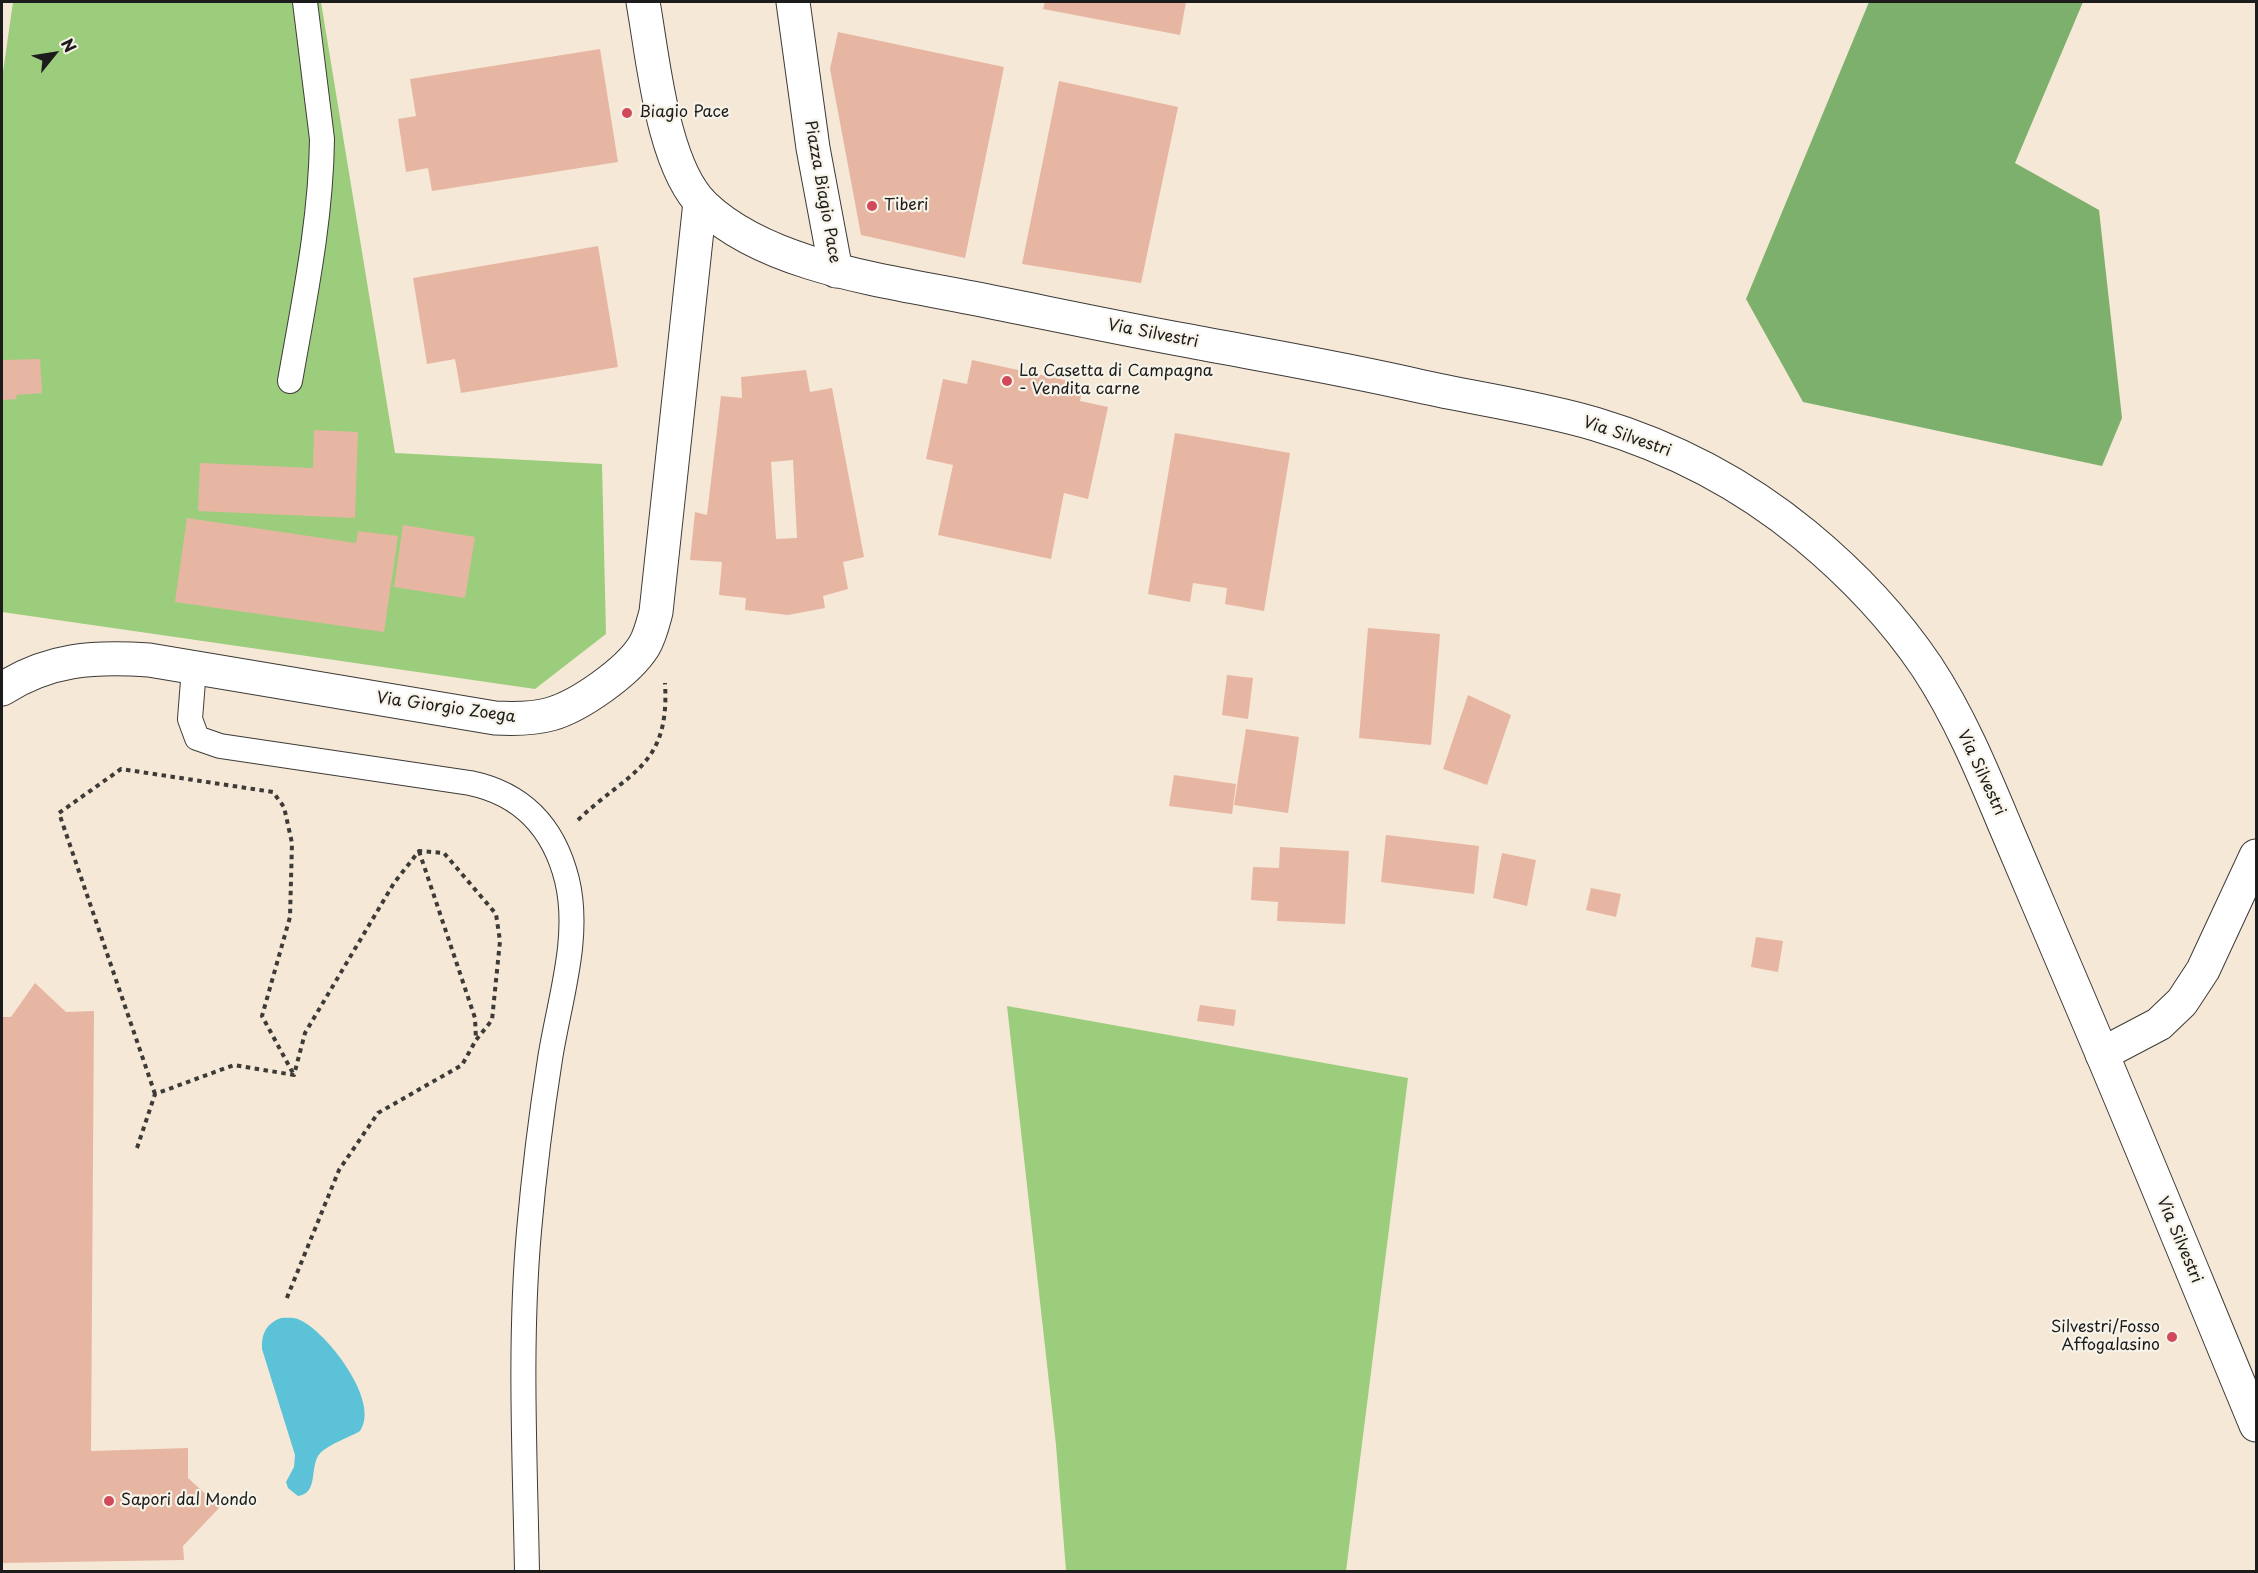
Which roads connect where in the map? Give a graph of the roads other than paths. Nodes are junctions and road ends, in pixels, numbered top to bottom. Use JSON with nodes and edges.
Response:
{"nodes":[{"id":1,"x":305,"y":2,"type":"edge"},
{"id":2,"x":644,"y":2,"type":"edge"},
{"id":3,"x":793,"y":2,"type":"edge"},
{"id":4,"x":700,"y":202,"type":"junction"},
{"id":5,"x":836,"y":271,"type":"junction"},
{"id":6,"x":290,"y":381,"type":"dead end"},
{"id":7,"x":194,"y":668,"type":"junction"},
{"id":8,"x":2,"y":689,"type":"edge"},
{"id":9,"x":2256,"y":856,"type":"edge"},
{"id":10,"x":2102,"y":1054,"type":"junction"},
{"id":11,"x":2256,"y":1425,"type":"edge"},
{"id":12,"x":526,"y":1572,"type":"edge"}],
"edges":[{"from":1,"to":6,"type":"lane"},
{"from":2,"to":4,"type":"main road","name":"Piazza Biagio Pace"},
{"from":3,"to":5,"type":"main road","name":"Piazza Biagio Pace"},
{"from":4,"to":5,"type":"main road","name":"Piazza Biagio Pace"},
{"from":4,"to":7,"type":"main road","name":"Via Giorgio Zoega"},
{"from":5,"to":10,"type":"main road","name":"Via Silvestri"},
{"from":7,"to":8,"type":"main road","name":"Via Giorgio Zoega"},
{"from":7,"to":12,"type":"lane"},
{"from":9,"to":10,"type":"main road"},
{"from":10,"to":11,"type":"main road","name":"Via Silvestri"}]}
